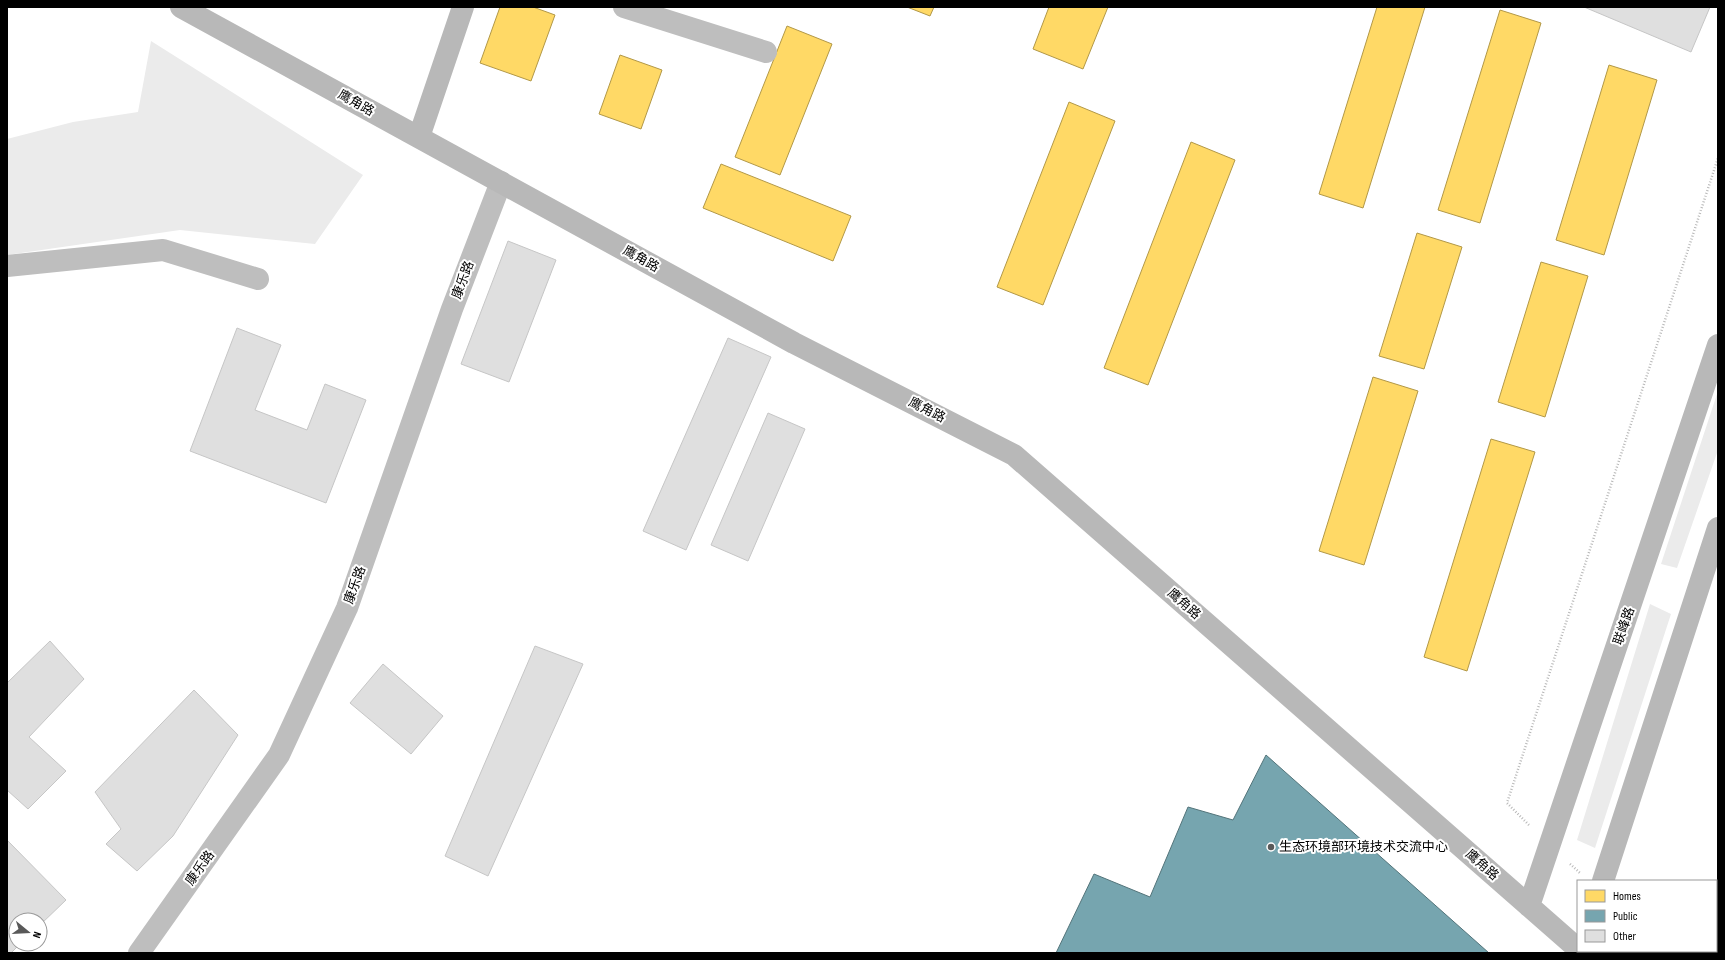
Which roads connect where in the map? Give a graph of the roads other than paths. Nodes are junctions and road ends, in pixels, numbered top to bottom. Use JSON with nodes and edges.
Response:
{"nodes":[{"id":1,"x":181,"y":7,"type":"edge"},
{"id":2,"x":463,"y":7,"type":"edge"},
{"id":3,"x":624,"y":7,"type":"edge"},
{"id":4,"x":766,"y":52,"type":"dead end"},
{"id":5,"x":419,"y":137,"type":"junction"},
{"id":6,"x":501,"y":182,"type":"junction"},
{"id":7,"x":7,"y":266,"type":"edge"},
{"id":8,"x":258,"y":279,"type":"dead end"},
{"id":9,"x":1718,"y":345,"type":"edge"},
{"id":10,"x":1718,"y":528,"type":"edge"},
{"id":11,"x":1593,"y":878,"type":"edge"},
{"id":12,"x":1529,"y":906,"type":"junction"},
{"id":13,"x":1577,"y":948,"type":"edge"},
{"id":14,"x":139,"y":953,"type":"edge"}],
"edges":[{"from":1,"to":5,"type":"main road","name":"鹰角路"},
{"from":2,"to":5,"type":"main road"},
{"from":3,"to":4,"type":"street"},
{"from":5,"to":6,"type":"main road","name":"鹰角路"},
{"from":6,"to":12,"type":"main road","name":"鹰角路"},
{"from":6,"to":14,"type":"street","name":"康乐路"},
{"from":7,"to":8,"type":"street"},
{"from":9,"to":12,"type":"main road","name":"联峰路"},
{"from":10,"to":11,"type":"main road"},
{"from":12,"to":13,"type":"main road","name":"鹰角路"}]}
